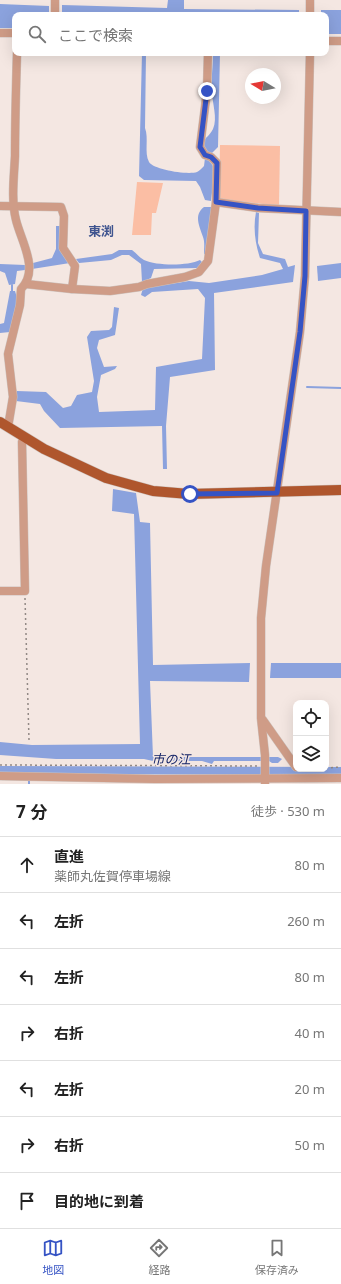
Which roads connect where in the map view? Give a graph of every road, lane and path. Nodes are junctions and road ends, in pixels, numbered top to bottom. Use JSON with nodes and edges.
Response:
{"nodes":[{"id":1,"x":55,"y":0,"type":"edge"},
{"id":2,"x":310,"y":0,"type":"edge"},
{"id":3,"x":55,"y":12,"type":"edge"},
{"id":4,"x":310,"y":12,"type":"edge"},
{"id":5,"x":0,"y":33,"type":"edge"},
{"id":6,"x":12,"y":33,"type":"edge"},
{"id":7,"x":329,"y":41,"type":"edge"},
{"id":8,"x":341,"y":41,"type":"edge"},
{"id":9,"x":17,"y":56,"type":"edge"},
{"id":10,"x":208,"y":56,"type":"edge"},
{"id":11,"x":310,"y":56,"type":"edge"},
{"id":12,"x":216,"y":202,"type":"junction"},
{"id":13,"x":0,"y":206,"type":"edge"},
{"id":14,"x":15,"y":206,"type":"junction"},
{"id":15,"x":306,"y":211,"type":"junction"},
{"id":16,"x":341,"y":212,"type":"edge"},
{"id":17,"x":26,"y":284,"type":"junction"},
{"id":18,"x":72,"y":289,"type":"junction"},
{"id":19,"x":4,"y":424,"type":"edge"},
{"id":20,"x":24,"y":437,"type":"junction"},
{"id":21,"x":341,"y":490,"type":"edge"},
{"id":22,"x":277,"y":493,"type":"junction"},
{"id":23,"x":0,"y":591,"type":"edge"},
{"id":24,"x":25,"y":591,"type":"junction"},
{"id":25,"x":261,"y":718,"type":"junction"},
{"id":26,"x":29,"y":740,"type":"dead end"},
{"id":27,"x":265,"y":761,"type":"junction"},
{"id":28,"x":293,"y":764,"type":"edge"},
{"id":29,"x":0,"y":765,"type":"edge"},
{"id":30,"x":341,"y":767,"type":"edge"},
{"id":31,"x":329,"y":768,"type":"edge"},
{"id":32,"x":297,"y":772,"type":"edge"},
{"id":33,"x":0,"y":776,"type":"edge"},
{"id":34,"x":341,"y":778,"type":"edge"},
{"id":35,"x":300,"y":779,"type":"junction"},
{"id":36,"x":269,"y":780,"type":"edge"}],
"edges":[{"from":1,"to":3,"type":"street"},
{"from":2,"to":4,"type":"street"},
{"from":5,"to":6,"type":"street"},
{"from":7,"to":8,"type":"street"},
{"from":9,"to":14,"type":"street"},
{"from":10,"to":12,"type":"street"},
{"from":11,"to":15,"type":"street"},
{"from":12,"to":15,"type":"street"},
{"from":12,"to":18,"type":"street"},
{"from":13,"to":14,"type":"street"},
{"from":14,"to":17,"type":"street"},
{"from":14,"to":18,"type":"street"},
{"from":15,"to":16,"type":"street"},
{"from":15,"to":22,"type":"street"},
{"from":17,"to":18,"type":"street"},
{"from":17,"to":19,"type":"street"},
{"from":19,"to":20,"type":"main road"},
{"from":20,"to":22,"type":"main road"},
{"from":20,"to":24,"type":"street"},
{"from":21,"to":22,"type":"main road"},
{"from":22,"to":25,"type":"street"},
{"from":23,"to":24,"type":"street"},
{"from":24,"to":26,"type":"path"},
{"from":25,"to":27,"type":"street"},
{"from":25,"to":28,"type":"street"},
{"from":27,"to":29,"type":"path"},
{"from":27,"to":36,"type":"street"},
{"from":30,"to":31,"type":"path"},
{"from":32,"to":35,"type":"street"},
{"from":33,"to":36,"type":"street"},
{"from":34,"to":35,"type":"street"},
{"from":35,"to":36,"type":"street"}]}
